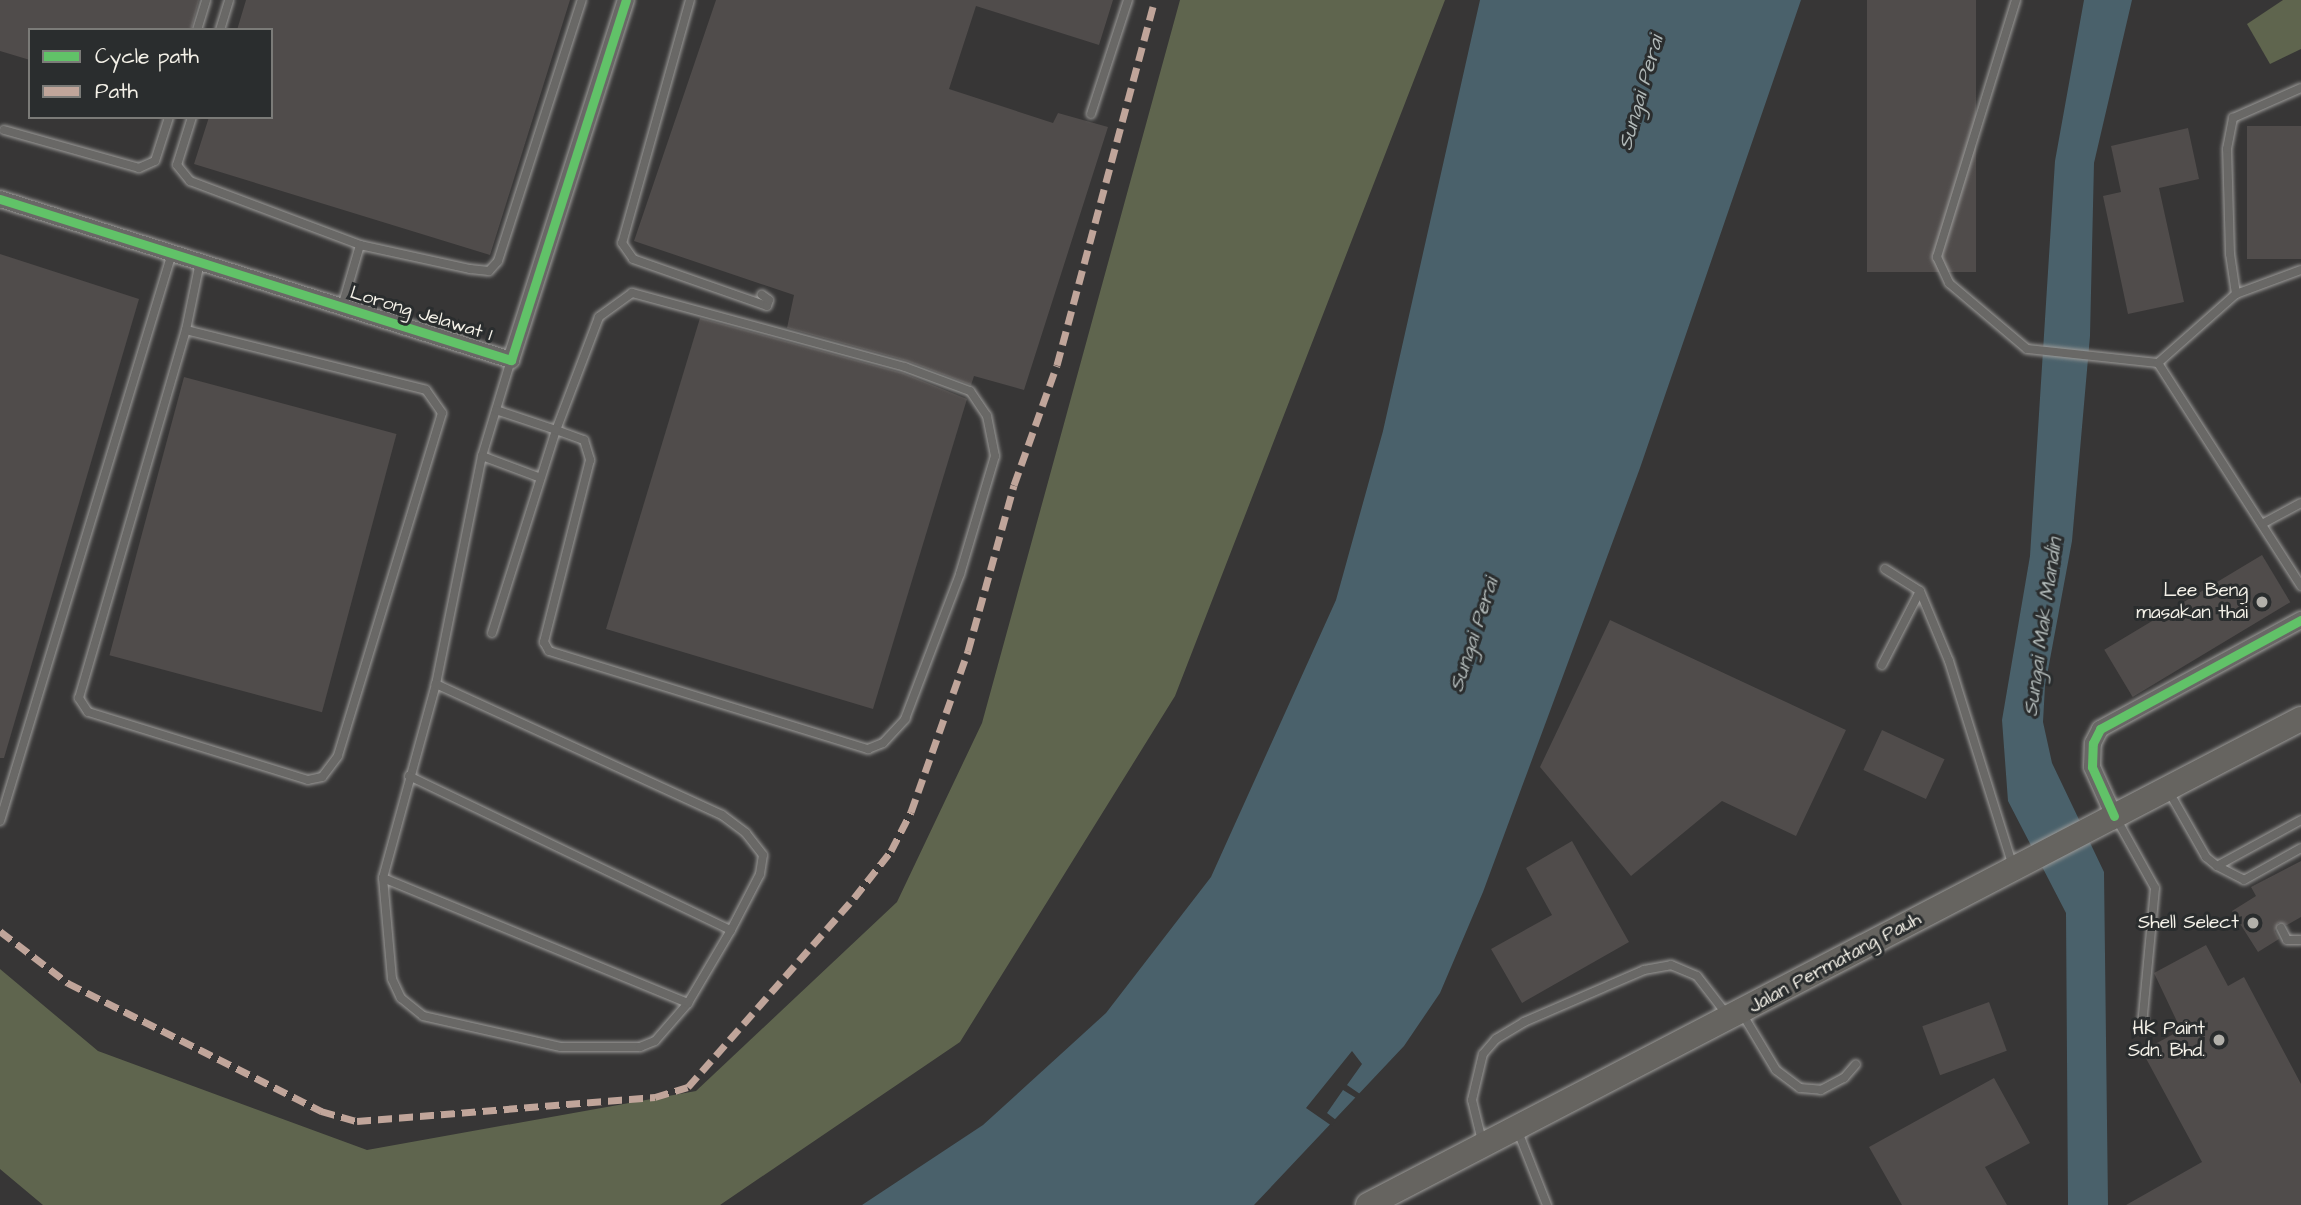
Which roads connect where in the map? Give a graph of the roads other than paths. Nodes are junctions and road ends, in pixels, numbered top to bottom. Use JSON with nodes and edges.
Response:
{"nodes":[{"id":1,"x":206,"y":0,"type":"edge"},
{"id":2,"x":229,"y":0,"type":"edge"},
{"id":3,"x":582,"y":0,"type":"edge"},
{"id":4,"x":626,"y":0,"type":"edge"},
{"id":5,"x":690,"y":0,"type":"edge"},
{"id":6,"x":1128,"y":0,"type":"edge"},
{"id":7,"x":2016,"y":0,"type":"edge"},
{"id":8,"x":198,"y":28,"type":"edge"},
{"id":9,"x":221,"y":28,"type":"edge"},
{"id":10,"x":2301,"y":89,"type":"edge"},
{"id":11,"x":1091,"y":114,"type":"dead end"},
{"id":12,"x":168,"y":119,"type":"edge"},
{"id":13,"x":191,"y":119,"type":"edge"},
{"id":14,"x":2,"y":129,"type":"edge"},
{"id":15,"x":0,"y":140,"type":"edge"},
{"id":16,"x":0,"y":199,"type":"edge"},
{"id":17,"x":360,"y":245,"type":"junction"},
{"id":18,"x":172,"y":253,"type":"junction"},
{"id":19,"x":200,"y":262,"type":"junction"},
{"id":20,"x":2301,"y":270,"type":"edge"},
{"id":21,"x":2236,"y":294,"type":"junction"},
{"id":22,"x":762,"y":295,"type":"dead end"},
{"id":23,"x":342,"y":307,"type":"junction"},
{"id":24,"x":186,"y":330,"type":"junction"},
{"id":25,"x":512,"y":360,"type":"junction"},
{"id":26,"x":2158,"y":363,"type":"junction"},
{"id":27,"x":496,"y":410,"type":"junction"},
{"id":28,"x":556,"y":430,"type":"junction"},
{"id":29,"x":482,"y":456,"type":"junction"},
{"id":30,"x":538,"y":477,"type":"junction"},
{"id":31,"x":2301,"y":503,"type":"edge"},
{"id":32,"x":2262,"y":524,"type":"junction"},
{"id":33,"x":1885,"y":569,"type":"dead end"},
{"id":34,"x":2301,"y":586,"type":"edge"},
{"id":35,"x":1920,"y":591,"type":"junction"},
{"id":36,"x":2301,"y":620,"type":"edge"},
{"id":37,"x":492,"y":634,"type":"dead end"},
{"id":38,"x":1882,"y":664,"type":"dead end"},
{"id":39,"x":436,"y":684,"type":"junction"},
{"id":40,"x":2301,"y":719,"type":"edge"},
{"id":41,"x":409,"y":776,"type":"junction"},
{"id":42,"x":2167,"y":788,"type":"junction"},
{"id":43,"x":2114,"y":816,"type":"junction"},
{"id":44,"x":2301,"y":820,"type":"edge"},
{"id":45,"x":0,"y":821,"type":"edge"},
{"id":46,"x":2301,"y":848,"type":"edge"},
{"id":47,"x":2018,"y":866,"type":"junction"},
{"id":48,"x":2217,"y":866,"type":"junction"},
{"id":49,"x":383,"y":878,"type":"junction"},
{"id":50,"x":2244,"y":880,"type":"junction"},
{"id":51,"x":2257,"y":885,"type":"dead end"},
{"id":52,"x":2281,"y":928,"type":"dead end"},
{"id":53,"x":730,"y":930,"type":"junction"},
{"id":54,"x":2301,"y":940,"type":"edge"},
{"id":55,"x":688,"y":1003,"type":"junction"},
{"id":56,"x":1735,"y":1015,"type":"junction"},
{"id":57,"x":2142,"y":1025,"type":"dead end"},
{"id":58,"x":1856,"y":1064,"type":"dead end"},
{"id":59,"x":1516,"y":1126,"type":"junction"},
{"id":60,"x":1483,"y":1144,"type":"junction"},
{"id":61,"x":1368,"y":1205,"type":"edge"},
{"id":62,"x":1548,"y":1205,"type":"edge"}],
"edges":[{"from":1,"to":8,"type":"lane"},
{"from":2,"to":9,"type":"lane"},
{"from":3,"to":17,"type":"lane"},
{"from":4,"to":25,"type":"street","name":"Lorong Jelawat 1"},
{"from":5,"to":22,"type":"lane"},
{"from":6,"to":11,"type":"lane"},
{"from":7,"to":26,"type":"lane"},
{"from":10,"to":21,"type":"lane"},
{"from":12,"to":14,"type":"lane"},
{"from":13,"to":17,"type":"lane"},
{"from":14,"to":15,"type":"lane"},
{"from":16,"to":18,"type":"street","name":"Lorong Jelawat 1"},
{"from":17,"to":23,"type":"lane"},
{"from":18,"to":19,"type":"street","name":"Lorong Jelawat 1"},
{"from":18,"to":45,"type":"lane"},
{"from":19,"to":23,"type":"street","name":"Lorong Jelawat 1"},
{"from":19,"to":24,"type":"lane"},
{"from":20,"to":21,"type":"lane"},
{"from":21,"to":26,"type":"lane"},
{"from":23,"to":25,"type":"street","name":"Lorong Jelawat 1"},
{"from":24,"to":24,"type":"lane"},
{"from":25,"to":27,"type":"lane"},
{"from":26,"to":32,"type":"lane"},
{"from":27,"to":28,"type":"lane"},
{"from":27,"to":29,"type":"lane"},
{"from":28,"to":28,"type":"lane"},
{"from":28,"to":30,"type":"lane"},
{"from":29,"to":30,"type":"lane"},
{"from":29,"to":39,"type":"lane"},
{"from":30,"to":37,"type":"lane"},
{"from":31,"to":32,"type":"lane"},
{"from":32,"to":34,"type":"lane"},
{"from":33,"to":35,"type":"lane"},
{"from":35,"to":38,"type":"lane"},
{"from":35,"to":47,"type":"lane"},
{"from":36,"to":43,"type":"street"},
{"from":39,"to":41,"type":"lane"},
{"from":39,"to":53,"type":"lane"},
{"from":40,"to":42,"type":"main road","name":"Jalan Permatang Pauh"},
{"from":41,"to":49,"type":"lane"},
{"from":41,"to":53,"type":"lane"},
{"from":42,"to":43,"type":"main road","name":"Jalan Permatang Pauh"},
{"from":42,"to":48,"type":"lane"},
{"from":43,"to":47,"type":"main road","name":"Jalan Permatang Pauh"},
{"from":43,"to":57,"type":"lane"},
{"from":44,"to":48,"type":"lane"},
{"from":46,"to":50,"type":"lane"},
{"from":47,"to":56,"type":"main road","name":"Jalan Permatang Pauh"},
{"from":48,"to":50,"type":"lane"},
{"from":49,"to":55,"type":"lane"},
{"from":49,"to":55,"type":"lane"},
{"from":50,"to":51,"type":"lane"},
{"from":52,"to":54,"type":"lane"},
{"from":53,"to":55,"type":"lane"},
{"from":56,"to":58,"type":"lane"},
{"from":56,"to":59,"type":"main road","name":"Jalan Permatang Pauh"},
{"from":56,"to":60,"type":"lane"},
{"from":59,"to":60,"type":"main road","name":"Jalan Permatang Pauh"},
{"from":59,"to":62,"type":"lane"},
{"from":60,"to":61,"type":"main road","name":"Jalan Permatang Pauh"}]}
